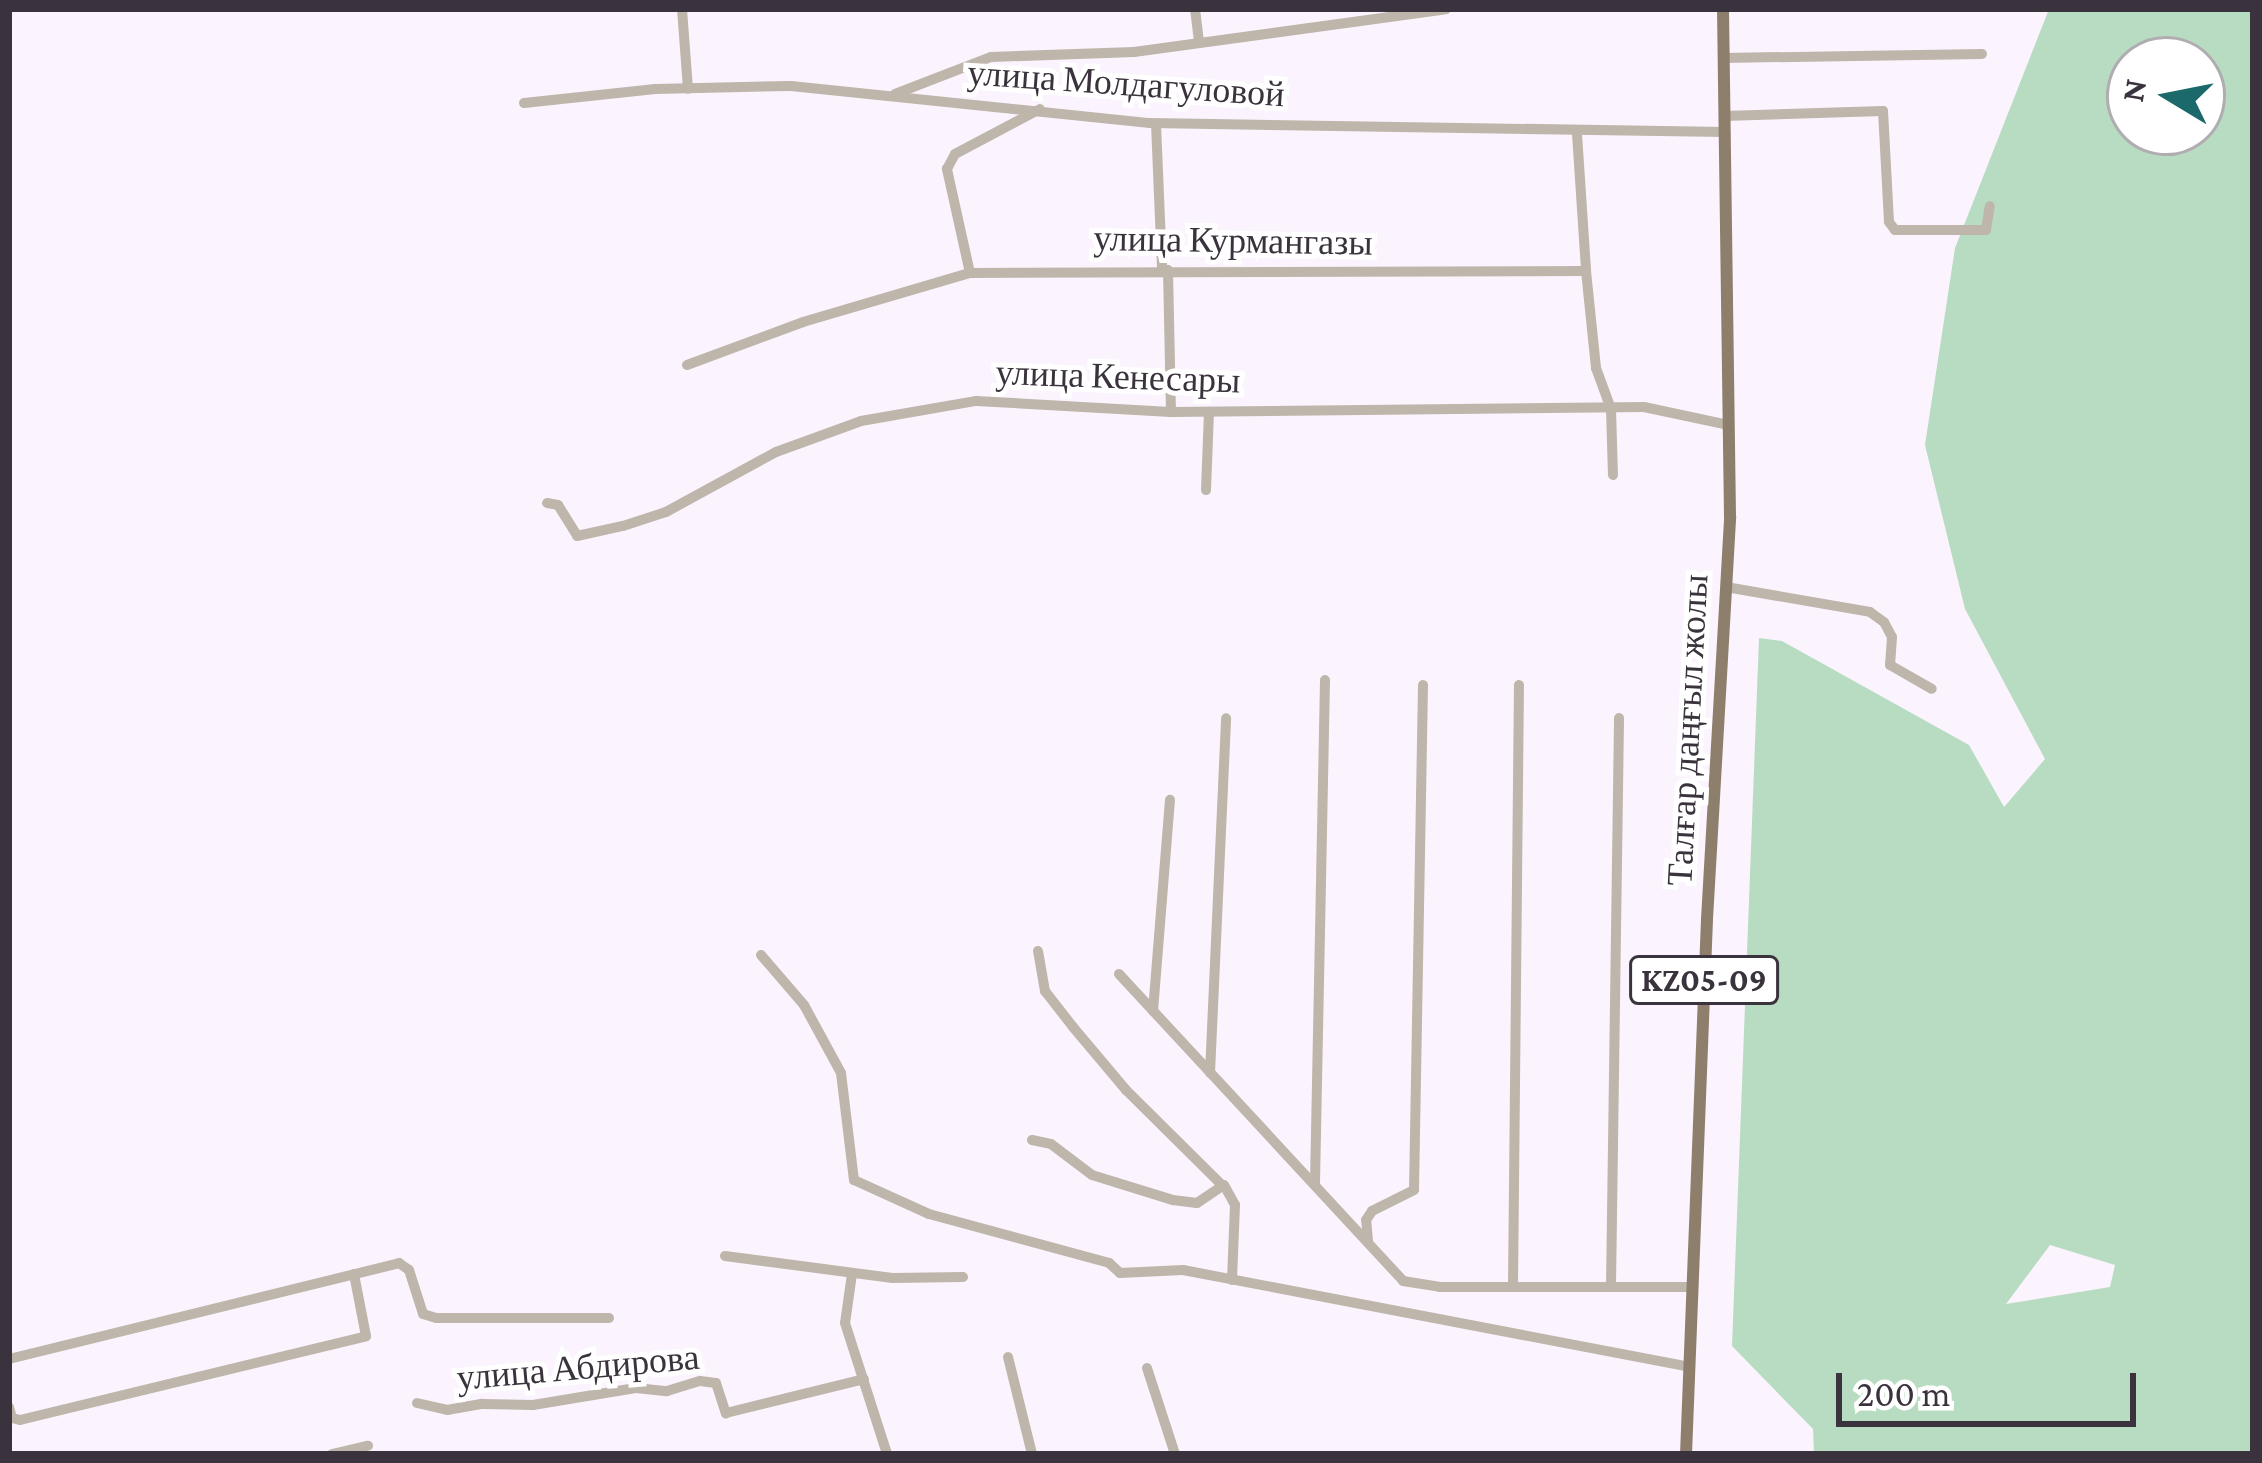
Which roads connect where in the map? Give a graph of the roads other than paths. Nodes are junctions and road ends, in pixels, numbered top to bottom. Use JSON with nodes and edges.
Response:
{"nodes":[{"id":1,"x":682,"y":9,"type":"edge"},
{"id":2,"x":1195,"y":9,"type":"edge"},
{"id":3,"x":1446,"y":9,"type":"edge"},
{"id":4,"x":1723,"y":9,"type":"edge"},
{"id":5,"x":1198,"y":41,"type":"junction"},
{"id":6,"x":1982,"y":54,"type":"dead end"},
{"id":7,"x":1724,"y":58,"type":"junction"},
{"id":8,"x":688,"y":88,"type":"junction"},
{"id":9,"x":892,"y":96,"type":"junction"},
{"id":10,"x":524,"y":103,"type":"dead end"},
{"id":11,"x":1040,"y":110,"type":"junction"},
{"id":12,"x":1724,"y":116,"type":"junction"},
{"id":13,"x":1156,"y":124,"type":"junction"},
{"id":14,"x":1725,"y":132,"type":"junction"},
{"id":15,"x":1577,"y":134,"type":"junction"},
{"id":16,"x":1990,"y":206,"type":"dead end"},
{"id":17,"x":1165,"y":270,"type":"junction"},
{"id":18,"x":1586,"y":271,"type":"junction"},
{"id":19,"x":970,"y":272,"type":"junction"},
{"id":20,"x":687,"y":365,"type":"dead end"},
{"id":21,"x":1611,"y":410,"type":"junction"},
{"id":22,"x":1172,"y":412,"type":"junction"},
{"id":23,"x":1209,"y":412,"type":"junction"},
{"id":24,"x":1729,"y":425,"type":"junction"},
{"id":25,"x":1612,"y":476,"type":"dead end"},
{"id":26,"x":1206,"y":490,"type":"dead end"},
{"id":27,"x":547,"y":503,"type":"dead end"},
{"id":28,"x":1726,"y":586,"type":"junction"},
{"id":29,"x":1325,"y":680,"type":"dead end"},
{"id":30,"x":1423,"y":685,"type":"dead end"},
{"id":31,"x":1519,"y":685,"type":"dead end"},
{"id":32,"x":1932,"y":689,"type":"dead end"},
{"id":33,"x":1226,"y":718,"type":"dead end"},
{"id":34,"x":1619,"y":718,"type":"dead end"},
{"id":35,"x":1170,"y":800,"type":"dead end"},
{"id":36,"x":1038,"y":951,"type":"dead end"},
{"id":37,"x":761,"y":955,"type":"dead end"},
{"id":38,"x":1119,"y":974,"type":"dead end"},
{"id":39,"x":1153,"y":1010,"type":"junction"},
{"id":40,"x":1210,"y":1073,"type":"junction"},
{"id":41,"x":1032,"y":1140,"type":"dead end"},
{"id":42,"x":1315,"y":1183,"type":"junction"},
{"id":43,"x":1222,"y":1185,"type":"junction"},
{"id":44,"x":1369,"y":1244,"type":"junction"},
{"id":45,"x":725,"y":1256,"type":"dead end"},
{"id":46,"x":354,"y":1274,"type":"junction"},
{"id":47,"x":852,"y":1274,"type":"junction"},
{"id":48,"x":963,"y":1277,"type":"dead end"},
{"id":49,"x":1232,"y":1280,"type":"junction"},
{"id":50,"x":1513,"y":1285,"type":"junction"},
{"id":51,"x":1611,"y":1286,"type":"junction"},
{"id":52,"x":1693,"y":1287,"type":"junction"},
{"id":53,"x":609,"y":1318,"type":"dead end"},
{"id":54,"x":1008,"y":1357,"type":"dead end"},
{"id":55,"x":9,"y":1359,"type":"edge"},
{"id":56,"x":1147,"y":1368,"type":"dead end"},
{"id":57,"x":1690,"y":1373,"type":"junction"},
{"id":58,"x":864,"y":1379,"type":"junction"},
{"id":59,"x":417,"y":1403,"type":"dead end"},
{"id":60,"x":9,"y":1407,"type":"edge"},
{"id":61,"x":368,"y":1446,"type":"dead end"},
{"id":62,"x":332,"y":1454,"type":"edge"},
{"id":63,"x":887,"y":1454,"type":"edge"},
{"id":64,"x":1032,"y":1454,"type":"edge"},
{"id":65,"x":1174,"y":1454,"type":"edge"},
{"id":66,"x":1686,"y":1454,"type":"edge"}],
"edges":[{"from":1,"to":8,"type":"street"},
{"from":2,"to":5,"type":"street"},
{"from":3,"to":5,"type":"street"},
{"from":4,"to":7,"type":"main road","name":"Талғар даңғыл жолы","number":"KZ05-09"},
{"from":5,"to":9,"type":"street"},
{"from":6,"to":7,"type":"street"},
{"from":7,"to":12,"type":"main road","name":"Талғар даңғыл жолы","number":"KZ05-09"},
{"from":8,"to":9,"type":"street","name":"улица Молдагуловой"},
{"from":8,"to":10,"type":"street","name":"улица Молдагуловой"},
{"from":9,"to":11,"type":"street","name":"улица Молдагуловой"},
{"from":11,"to":13,"type":"street","name":"улица Молдагуловой"},
{"from":11,"to":19,"type":"street"},
{"from":12,"to":14,"type":"main road","name":"Талғар даңғыл жолы","number":"KZ05-09"},
{"from":12,"to":16,"type":"street"},
{"from":13,"to":15,"type":"street","name":"улица Молдагуловой"},
{"from":13,"to":17,"type":"street"},
{"from":14,"to":15,"type":"street","name":"улица Молдагуловой"},
{"from":14,"to":24,"type":"main road","name":"Талғар даңғыл жолы","number":"KZ05-09"},
{"from":15,"to":18,"type":"street"},
{"from":17,"to":18,"type":"street","name":"улица Курмангазы"},
{"from":17,"to":19,"type":"street","name":"улица Курмангазы"},
{"from":17,"to":22,"type":"street"},
{"from":18,"to":21,"type":"street"},
{"from":19,"to":20,"type":"street","name":"улица Курмангазы"},
{"from":21,"to":23,"type":"street","name":"улица Кенесары"},
{"from":21,"to":24,"type":"street","name":"улица Кенесары"},
{"from":21,"to":25,"type":"street"},
{"from":22,"to":23,"type":"street","name":"улица Кенесары"},
{"from":22,"to":27,"type":"street","name":"улица Кенесары"},
{"from":23,"to":26,"type":"street"},
{"from":24,"to":28,"type":"main road","name":"Талғар даңғыл жолы","number":"KZ05-09"},
{"from":28,"to":32,"type":"street"},
{"from":28,"to":52,"type":"main road","name":"Талғар даңғыл жолы","number":"KZ05-09"},
{"from":29,"to":42,"type":"street"},
{"from":30,"to":44,"type":"street"},
{"from":31,"to":50,"type":"street"},
{"from":33,"to":40,"type":"street"},
{"from":34,"to":51,"type":"street"},
{"from":35,"to":39,"type":"street"},
{"from":36,"to":43,"type":"street"},
{"from":37,"to":49,"type":"street"},
{"from":38,"to":39,"type":"street"},
{"from":39,"to":40,"type":"street"},
{"from":40,"to":42,"type":"street"},
{"from":41,"to":43,"type":"street"},
{"from":42,"to":44,"type":"street"},
{"from":43,"to":49,"type":"street"},
{"from":44,"to":50,"type":"street"},
{"from":45,"to":47,"type":"street"},
{"from":46,"to":53,"type":"street"},
{"from":46,"to":55,"type":"street"},
{"from":46,"to":60,"type":"street"},
{"from":47,"to":48,"type":"street"},
{"from":47,"to":58,"type":"street"},
{"from":49,"to":57,"type":"street"},
{"from":50,"to":51,"type":"street"},
{"from":51,"to":52,"type":"street"},
{"from":52,"to":57,"type":"main road","name":"Талғар даңғыл жолы","number":"KZ05-09"},
{"from":54,"to":64,"type":"street"},
{"from":56,"to":65,"type":"street"},
{"from":57,"to":66,"type":"main road","name":"Талғар даңғыл жолы","number":"KZ05-09"},
{"from":58,"to":59,"type":"street","name":"улица Абдирова"},
{"from":58,"to":63,"type":"street"},
{"from":61,"to":62,"type":"street"}]}
